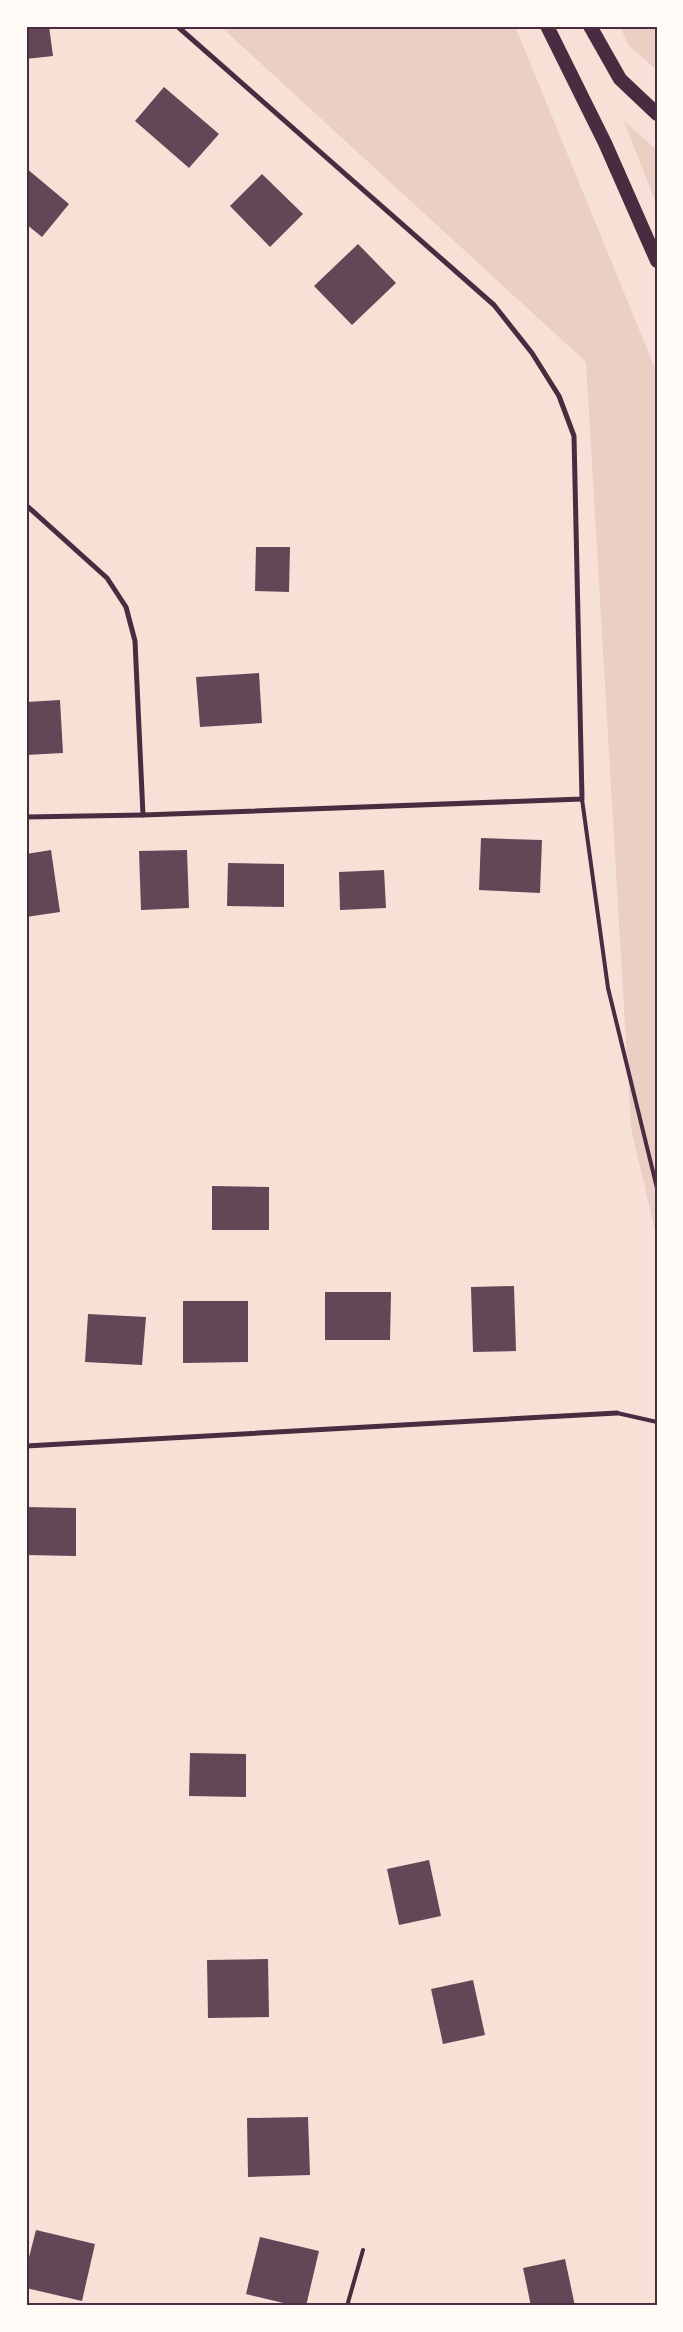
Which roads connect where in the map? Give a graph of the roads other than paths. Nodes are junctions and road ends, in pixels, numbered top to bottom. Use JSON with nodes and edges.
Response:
{"nodes":[{"id":1,"x":177,"y":26,"type":"edge"},
{"id":2,"x":547,"y":26,"type":"edge"},
{"id":3,"x":590,"y":26,"type":"edge"},
{"id":4,"x":657,"y":114,"type":"edge"},
{"id":5,"x":657,"y":261,"type":"edge"},
{"id":6,"x":26,"y":505,"type":"edge"},
{"id":7,"x":582,"y":799,"type":"junction"},
{"id":8,"x":143,"y":815,"type":"junction"},
{"id":9,"x":26,"y":817,"type":"edge"},
{"id":10,"x":657,"y":1188,"type":"edge"},
{"id":11,"x":617,"y":1413,"type":"joint"},
{"id":12,"x":657,"y":1422,"type":"edge"},
{"id":13,"x":26,"y":1446,"type":"edge"},
{"id":14,"x":362,"y":2250,"type":"dead end"},
{"id":15,"x":347,"y":2306,"type":"edge"}],
"edges":[{"from":1,"to":7,"type":"street"},
{"from":2,"to":5,"type":"highway"},
{"from":3,"to":4,"type":"highway"},
{"from":6,"to":8,"type":"street"},
{"from":7,"to":8,"type":"street"},
{"from":7,"to":10,"type":"lane"},
{"from":8,"to":9,"type":"street"},
{"from":11,"to":12,"type":"lane"},
{"from":11,"to":13,"type":"street"},
{"from":14,"to":15,"type":"lane"}]}
